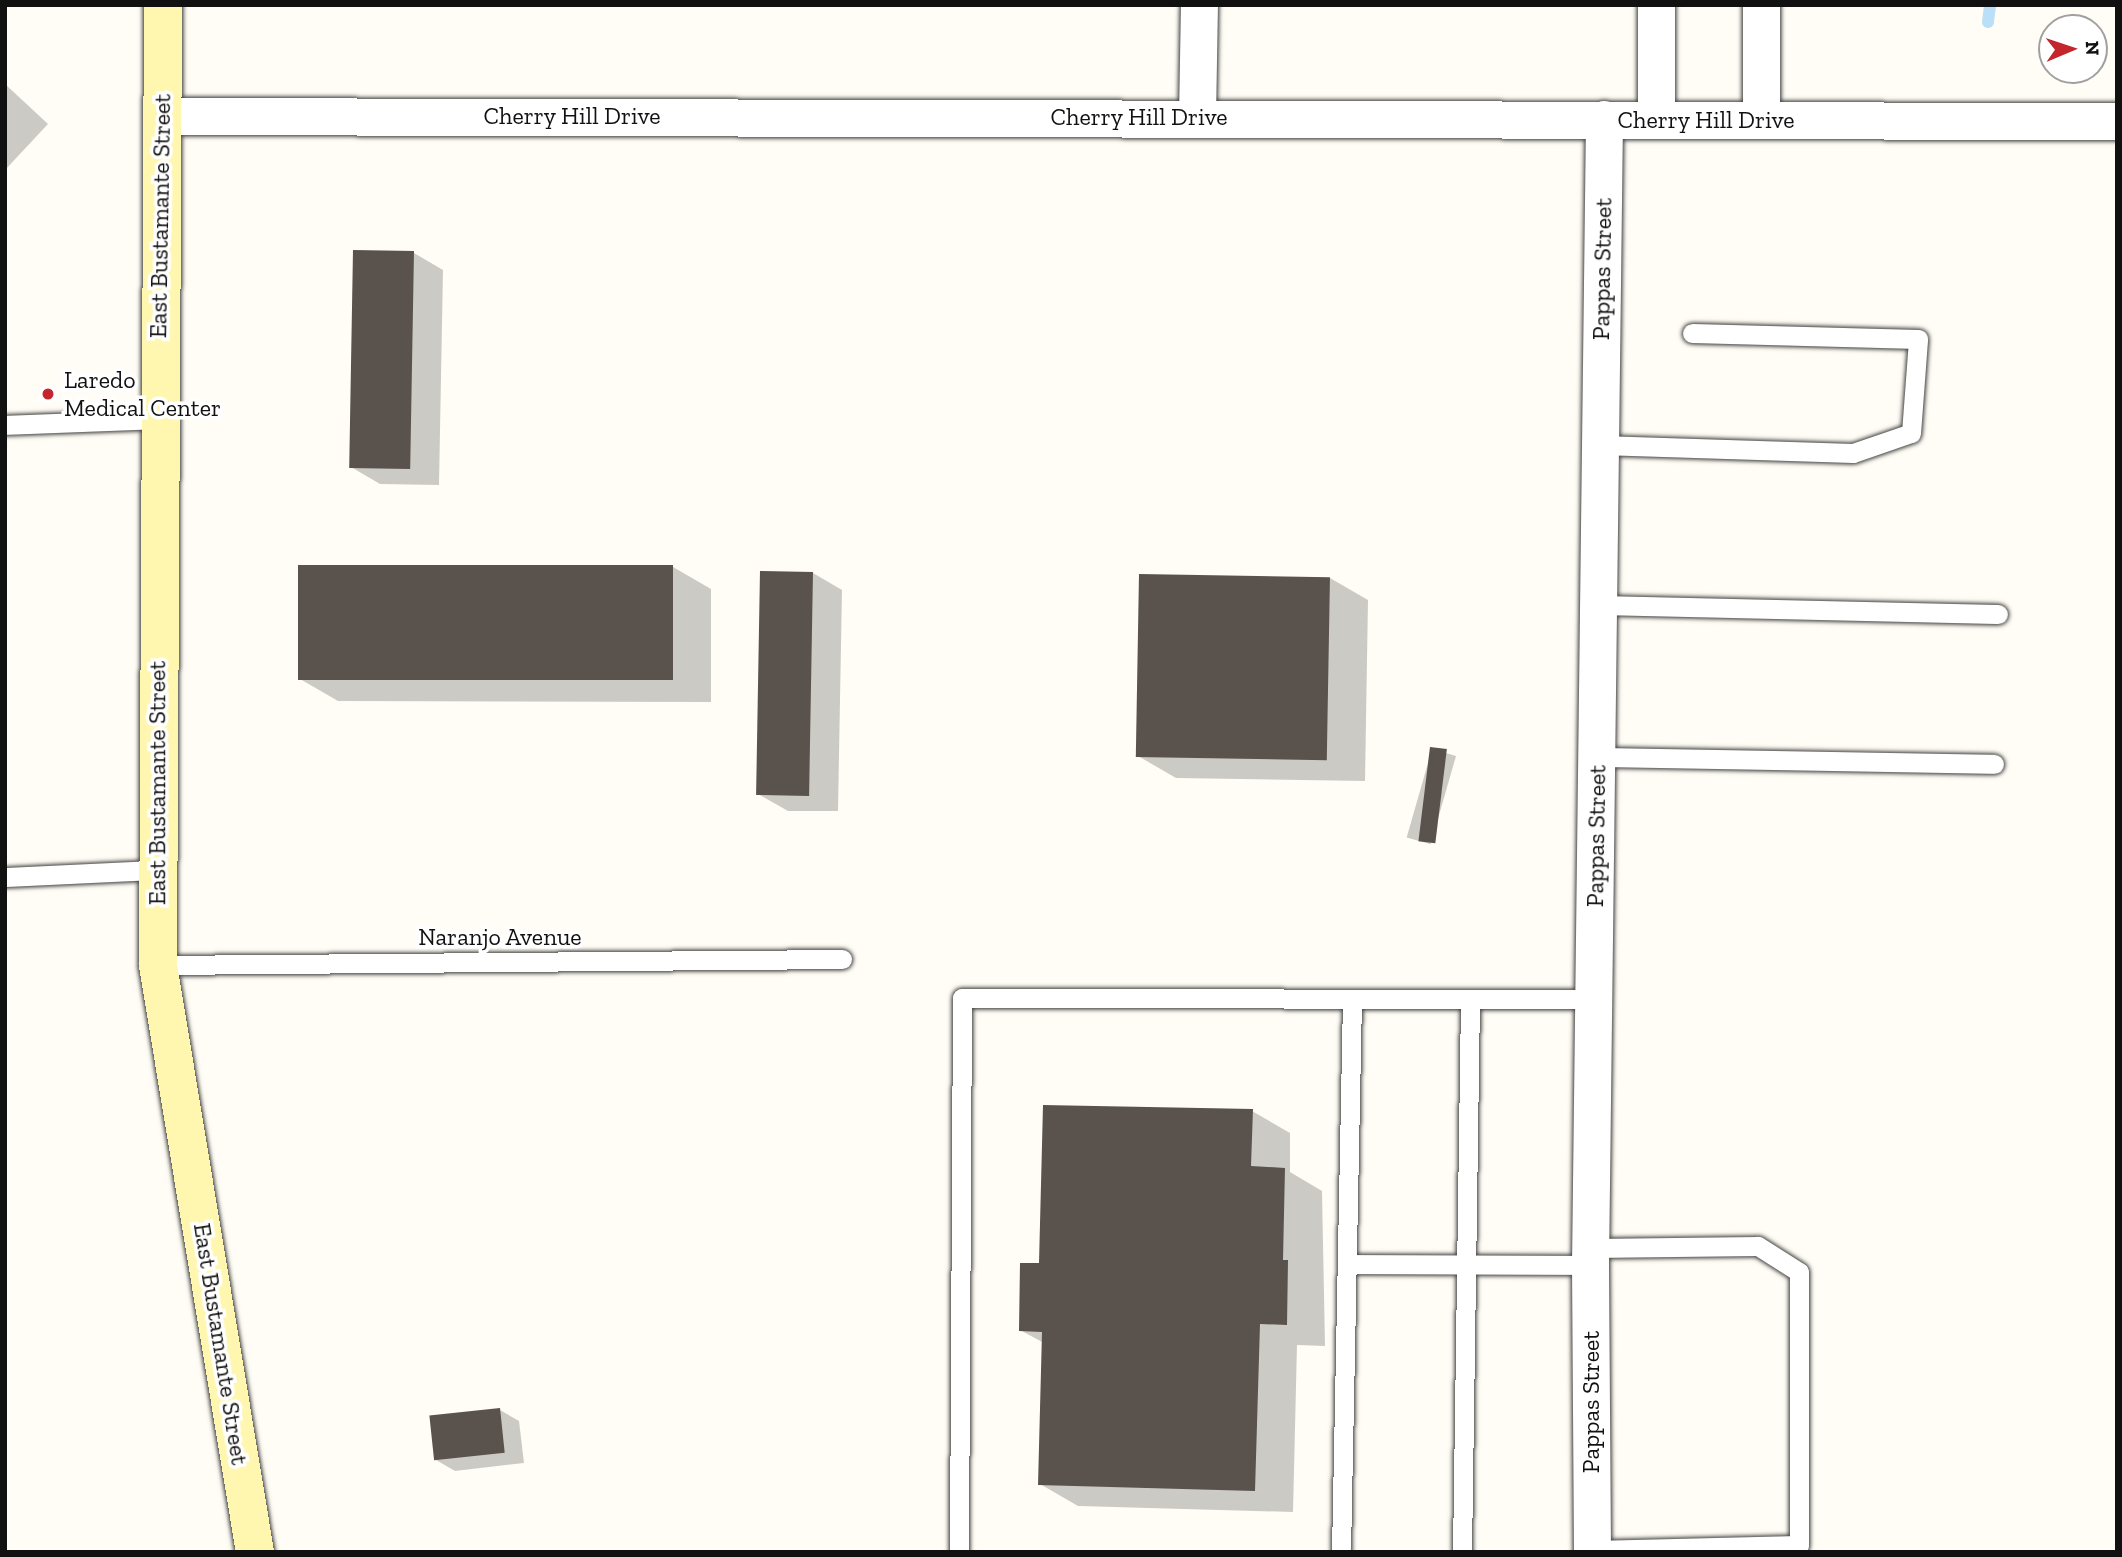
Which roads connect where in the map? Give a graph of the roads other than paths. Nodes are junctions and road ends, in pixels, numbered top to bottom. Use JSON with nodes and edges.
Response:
{"nodes":[{"id":1,"x":163,"y":5,"type":"edge"},
{"id":2,"x":1199,"y":5,"type":"edge"},
{"id":3,"x":1656,"y":5,"type":"edge"},
{"id":4,"x":1760,"y":5,"type":"edge"},
{"id":5,"x":161,"y":116,"type":"junction"},
{"id":6,"x":1197,"y":117,"type":"junction"},
{"id":7,"x":1604,"y":119,"type":"junction"},
{"id":8,"x":1656,"y":119,"type":"junction"},
{"id":9,"x":1761,"y":120,"type":"junction"},
{"id":10,"x":2117,"y":121,"type":"edge"},
{"id":11,"x":1692,"y":333,"type":"dead end"},
{"id":12,"x":158,"y":419,"type":"junction"},
{"id":13,"x":5,"y":425,"type":"edge"},
{"id":14,"x":1600,"y":445,"type":"junction"},
{"id":15,"x":1598,"y":605,"type":"junction"},
{"id":16,"x":1998,"y":614,"type":"dead end"},
{"id":17,"x":1597,"y":757,"type":"junction"},
{"id":18,"x":1994,"y":764,"type":"dead end"},
{"id":19,"x":155,"y":870,"type":"junction"},
{"id":20,"x":5,"y":877,"type":"edge"},
{"id":21,"x":842,"y":959,"type":"dead end"},
{"id":22,"x":158,"y":965,"type":"junction"},
{"id":23,"x":1352,"y":999,"type":"junction"},
{"id":24,"x":1470,"y":999,"type":"junction"},
{"id":25,"x":1594,"y":999,"type":"junction"},
{"id":26,"x":1591,"y":1257,"type":"junction"},
{"id":27,"x":1347,"y":1264,"type":"junction"},
{"id":28,"x":1466,"y":1264,"type":"junction"},
{"id":29,"x":1592,"y":1551,"type":"edge"},
{"id":30,"x":255,"y":1552,"type":"edge"},
{"id":31,"x":959,"y":1552,"type":"edge"},
{"id":32,"x":1341,"y":1552,"type":"edge"},
{"id":33,"x":1462,"y":1552,"type":"edge"}],
"edges":[{"from":1,"to":5,"type":"street","name":"East Bustamante Street"},
{"from":2,"to":6,"type":"street"},
{"from":3,"to":8,"type":"street"},
{"from":4,"to":9,"type":"street"},
{"from":5,"to":6,"type":"street","name":"Cherry Hill Drive"},
{"from":5,"to":12,"type":"street","name":"East Bustamante Street"},
{"from":6,"to":7,"type":"street","name":"Cherry Hill Drive"},
{"from":7,"to":8,"type":"street","name":"Cherry Hill Drive"},
{"from":7,"to":14,"type":"street","name":"Pappas Street"},
{"from":8,"to":9,"type":"street","name":"Cherry Hill Drive"},
{"from":9,"to":10,"type":"street","name":"Cherry Hill Drive"},
{"from":11,"to":14,"type":"lane"},
{"from":12,"to":13,"type":"lane"},
{"from":12,"to":19,"type":"street","name":"East Bustamante Street"},
{"from":14,"to":15,"type":"street","name":"Pappas Street"},
{"from":15,"to":16,"type":"lane"},
{"from":15,"to":17,"type":"street","name":"Pappas Street"},
{"from":17,"to":18,"type":"lane"},
{"from":17,"to":25,"type":"street","name":"Pappas Street"},
{"from":19,"to":20,"type":"lane"},
{"from":19,"to":22,"type":"street","name":"East Bustamante Street"},
{"from":21,"to":22,"type":"lane","name":"Naranjo Avenue"},
{"from":22,"to":30,"type":"street","name":"East Bustamante Street"},
{"from":23,"to":24,"type":"lane"},
{"from":23,"to":27,"type":"lane"},
{"from":23,"to":31,"type":"lane"},
{"from":24,"to":25,"type":"lane"},
{"from":24,"to":28,"type":"lane"},
{"from":25,"to":26,"type":"street","name":"Pappas Street"},
{"from":26,"to":28,"type":"lane"},
{"from":26,"to":29,"type":"street","name":"Pappas Street"},
{"from":26,"to":29,"type":"lane"},
{"from":27,"to":28,"type":"lane"},
{"from":27,"to":32,"type":"lane"},
{"from":28,"to":33,"type":"lane"}]}
